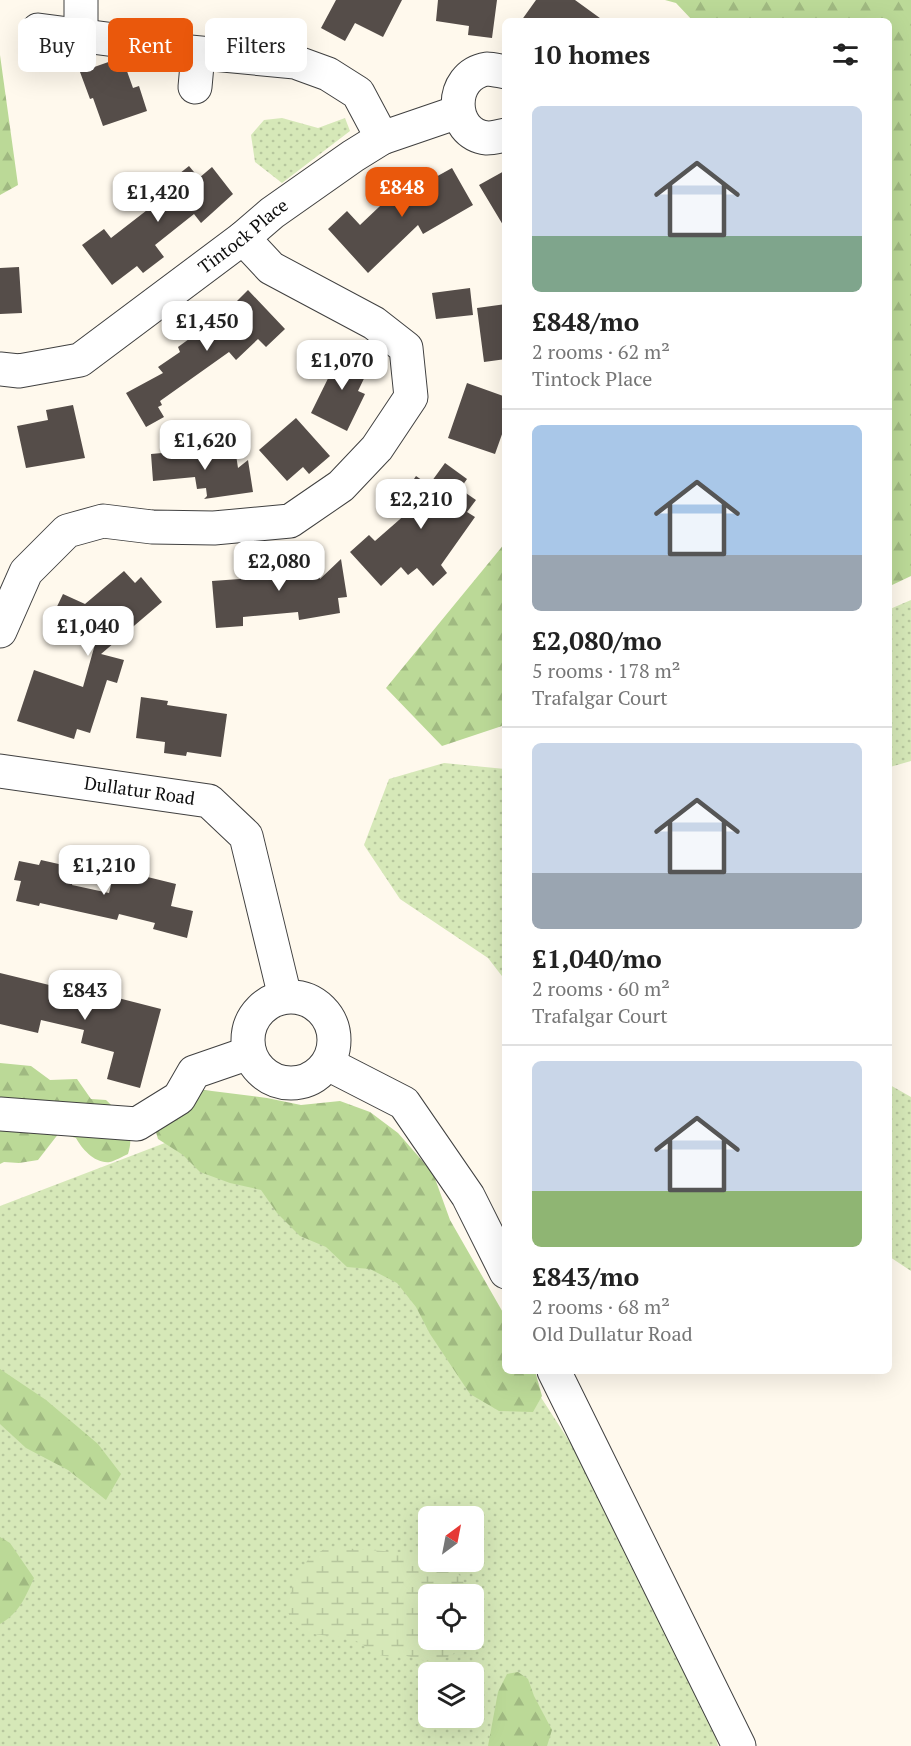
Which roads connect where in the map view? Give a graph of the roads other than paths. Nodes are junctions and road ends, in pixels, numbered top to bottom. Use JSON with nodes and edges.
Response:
{"nodes":[{"id":1,"x":81,"y":1,"type":"edge"},
{"id":2,"x":81,"y":18,"type":"edge"},
{"id":3,"x":96,"y":37,"type":"edge"},
{"id":4,"x":198,"y":54,"type":"junction"},
{"id":5,"x":502,"y":71,"type":"edge"},
{"id":6,"x":195,"y":87,"type":"dead end"},
{"id":7,"x":458,"y":112,"type":"junction"},
{"id":8,"x":502,"y":136,"type":"edge"},
{"id":9,"x":382,"y":138,"type":"junction"},
{"id":10,"x":243,"y":238,"type":"junction"},
{"id":11,"x":0,"y":369,"type":"edge"},
{"id":12,"x":0,"y":631,"type":"edge"},
{"id":13,"x":0,"y":771,"type":"edge"},
{"id":14,"x":285,"y":997,"type":"junction"},
{"id":15,"x":249,"y":1053,"type":"junction"},
{"id":16,"x":328,"y":1064,"type":"junction"},
{"id":17,"x":0,"y":1114,"type":"edge"},
{"id":18,"x":502,"y":1264,"type":"edge"},
{"id":19,"x":555,"y":1374,"type":"edge"},
{"id":20,"x":739,"y":1746,"type":"edge"}],
"edges":[{"from":1,"to":2,"type":"street"},
{"from":3,"to":4,"type":"street"},
{"from":4,"to":6,"type":"street"},
{"from":4,"to":9,"type":"street"},
{"from":5,"to":7,"type":"street"},
{"from":7,"to":8,"type":"street"},
{"from":7,"to":9,"type":"street","name":"Tintock Place"},
{"from":9,"to":10,"type":"street","name":"Tintock Place"},
{"from":10,"to":11,"type":"street","name":"Tintock Place"},
{"from":10,"to":12,"type":"street"},
{"from":13,"to":14,"type":"street","name":"Dullatur Road"},
{"from":14,"to":15,"type":"street"},
{"from":14,"to":16,"type":"street"},
{"from":15,"to":16,"type":"street"},
{"from":15,"to":17,"type":"street"},
{"from":16,"to":18,"type":"street"},
{"from":19,"to":20,"type":"street"}]}
